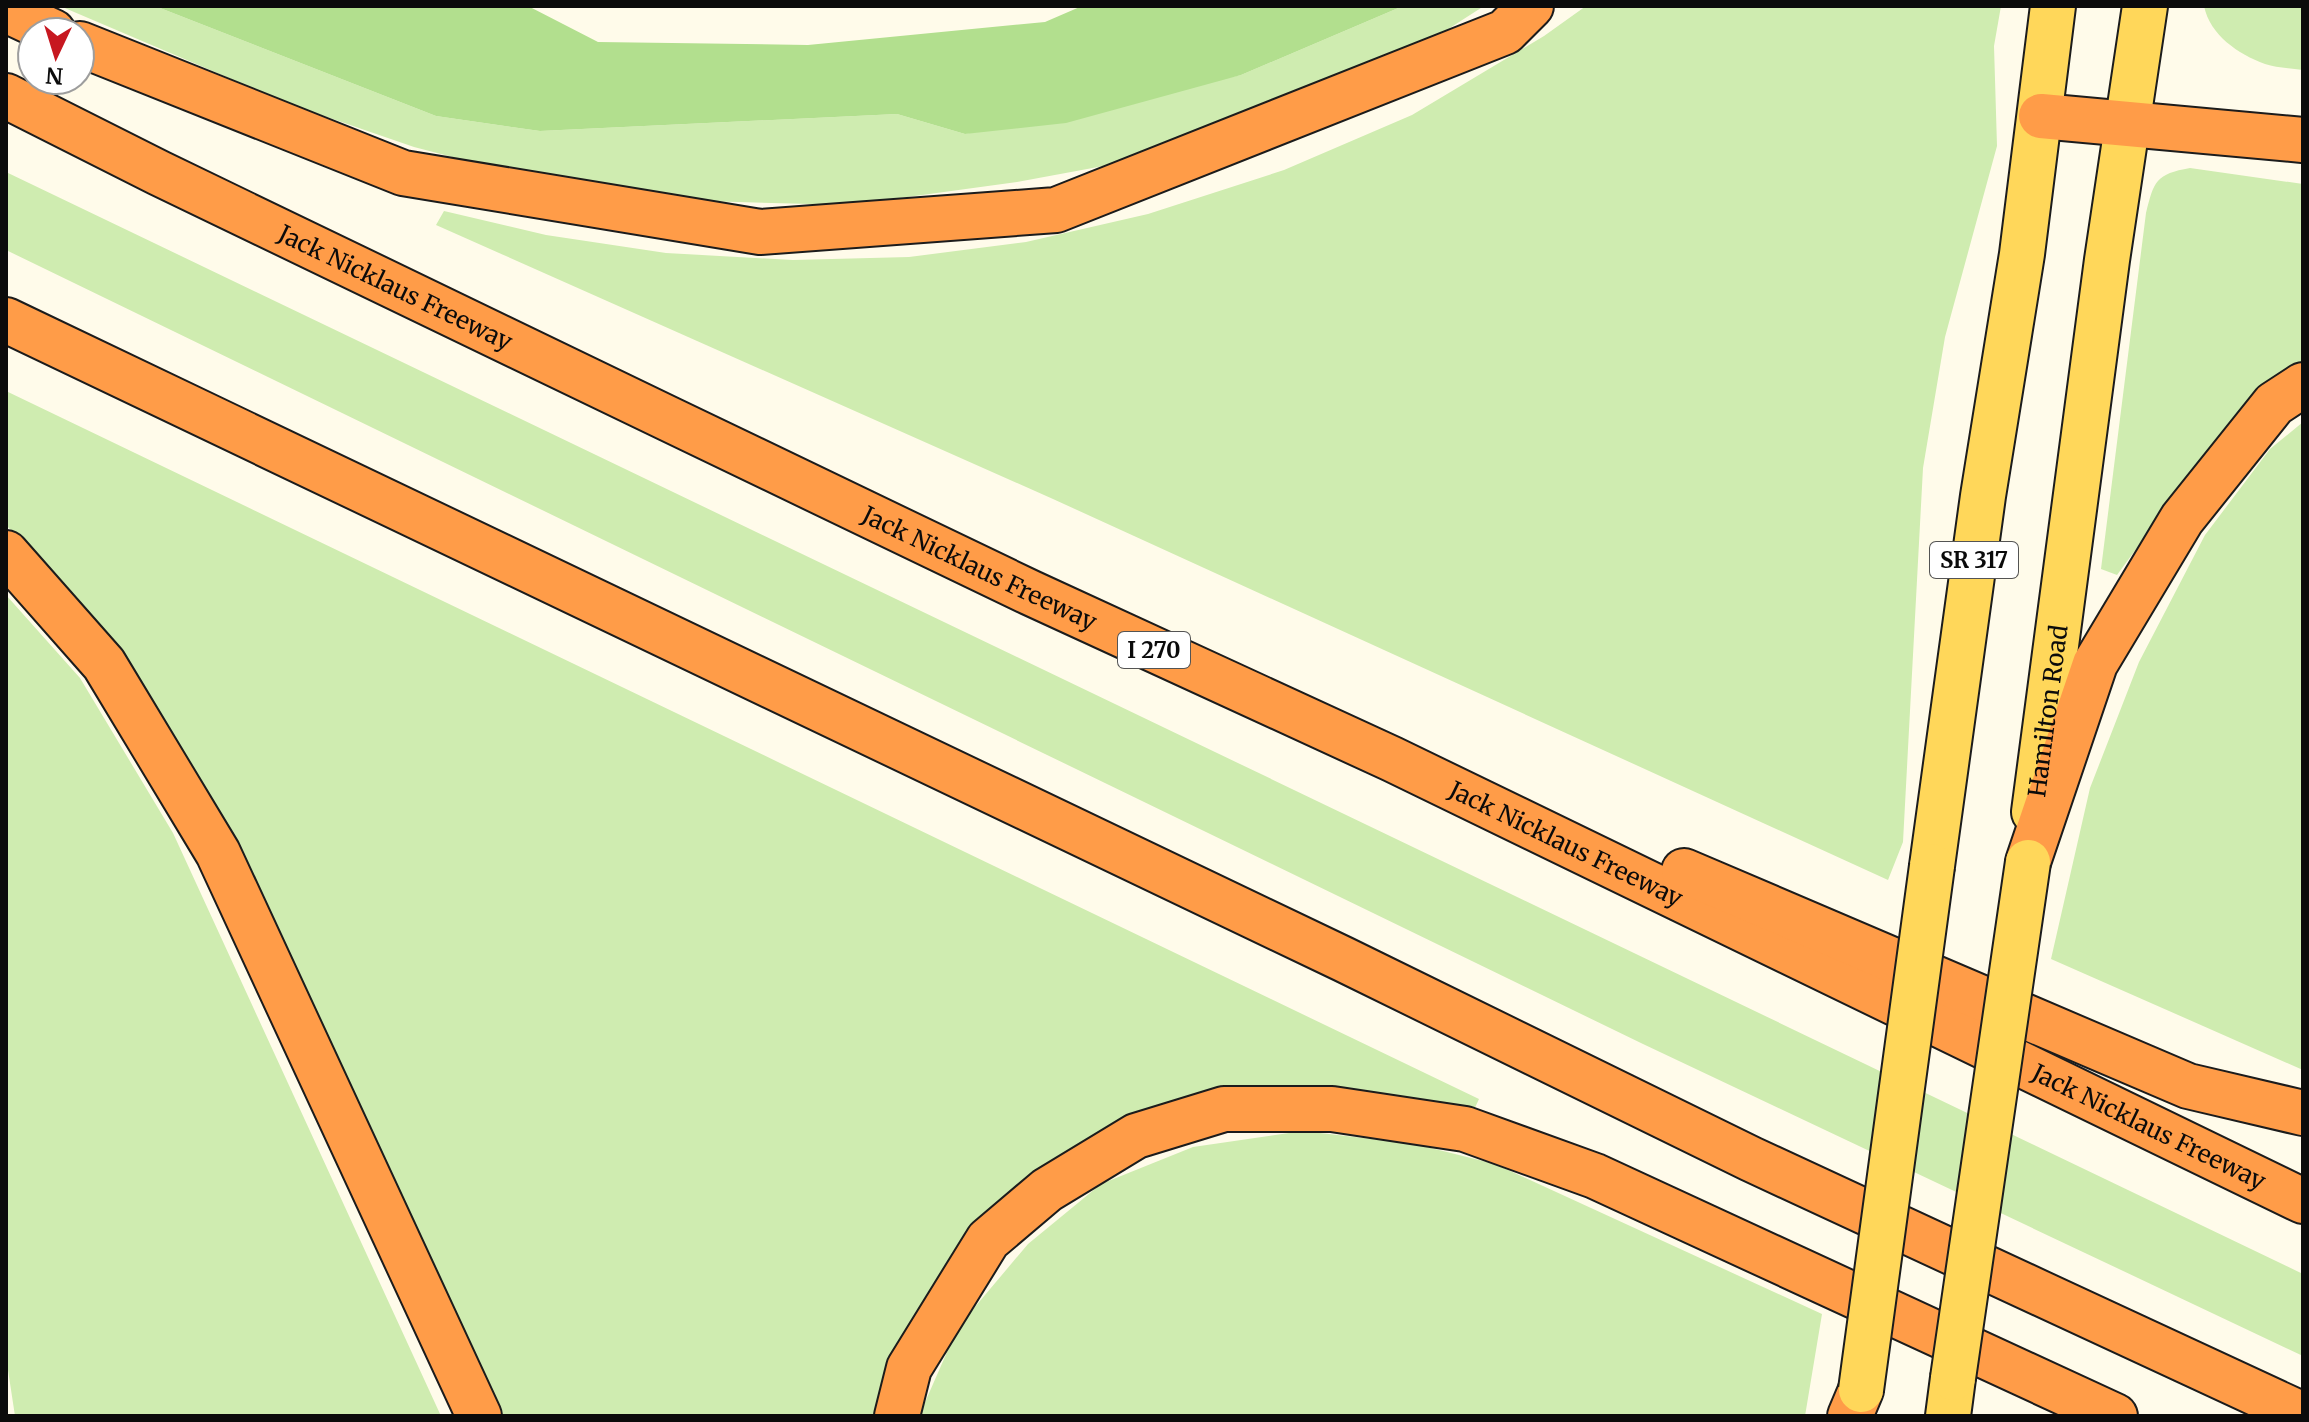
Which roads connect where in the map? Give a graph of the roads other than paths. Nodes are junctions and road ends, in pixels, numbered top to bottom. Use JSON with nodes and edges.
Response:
{"nodes":[{"id":1,"x":1531,"y":6,"type":"edge"},
{"id":2,"x":2053,"y":6,"type":"edge"},
{"id":3,"x":2145,"y":6,"type":"edge"},
{"id":4,"x":96,"y":50,"type":"edge"},
{"id":5,"x":6,"y":96,"type":"edge"},
{"id":6,"x":2041,"y":116,"type":"junction"},
{"id":7,"x":2128,"y":123,"type":"junction"},
{"id":8,"x":2303,"y":140,"type":"edge"},
{"id":9,"x":6,"y":320,"type":"edge"},
{"id":10,"x":2303,"y":385,"type":"edge"},
{"id":11,"x":6,"y":553,"type":"edge"},
{"id":12,"x":1031,"y":593,"type":"junction"},
{"id":13,"x":2028,"y":862,"type":"junction"},
{"id":14,"x":2303,"y":1113,"type":"edge"},
{"id":15,"x":2303,"y":1201,"type":"edge"},
{"id":16,"x":1950,"y":1397,"type":"edge"},
{"id":17,"x":1856,"y":1407,"type":"edge"},
{"id":18,"x":2303,"y":1415,"type":"edge"},
{"id":19,"x":479,"y":1416,"type":"edge"},
{"id":20,"x":897,"y":1416,"type":"edge"},
{"id":21,"x":2115,"y":1416,"type":"edge"}],
"edges":[{"from":1,"to":4,"type":"highway"},
{"from":2,"to":6,"type":"main road","number":"SR 317"},
{"from":3,"to":7,"type":"main road","name":"Hamilton Road"},
{"from":5,"to":12,"type":"highway","name":"Jack Nicklaus Freeway","number":"I 270"},
{"from":6,"to":7,"type":"highway"},
{"from":6,"to":17,"type":"main road","number":"SR 317","bridge":true},
{"from":7,"to":8,"type":"highway"},
{"from":7,"to":13,"type":"main road","name":"Hamilton Road"},
{"from":9,"to":18,"type":"highway"},
{"from":10,"to":13,"type":"highway"},
{"from":11,"to":19,"type":"highway"},
{"from":12,"to":14,"type":"highway"},
{"from":12,"to":15,"type":"highway","name":"Jack Nicklaus Freeway","number":"I 270"},
{"from":13,"to":16,"type":"main road","name":"Hamilton Road","bridge":true},
{"from":20,"to":21,"type":"highway"}]}
